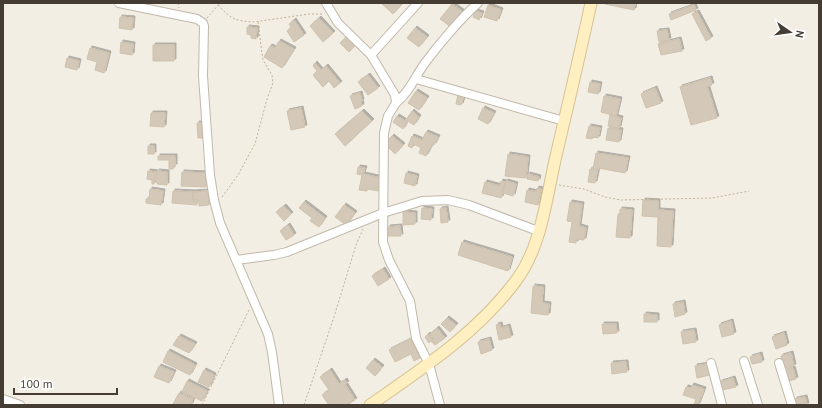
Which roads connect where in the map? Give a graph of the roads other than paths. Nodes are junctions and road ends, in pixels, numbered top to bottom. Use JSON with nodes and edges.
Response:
{"nodes":[{"id":1,"x":119,"y":3,"type":"edge"},
{"id":2,"x":326,"y":3,"type":"edge"},
{"id":3,"x":418,"y":3,"type":"edge"},
{"id":4,"x":478,"y":3,"type":"edge"},
{"id":5,"x":591,"y":3,"type":"edge"},
{"id":6,"x":371,"y":55,"type":"junction"},
{"id":7,"x":416,"y":79,"type":"junction"},
{"id":8,"x":396,"y":103,"type":"junction"},
{"id":9,"x":564,"y":121,"type":"junction"},
{"id":10,"x":383,"y":214,"type":"junction"},
{"id":11,"x":538,"y":231,"type":"junction"},
{"id":12,"x":236,"y":260,"type":"junction"},
{"id":13,"x":744,"y":361,"type":"dead end"},
{"id":14,"x":711,"y":363,"type":"dead end"},
{"id":15,"x":779,"y":363,"type":"dead end"},
{"id":16,"x":429,"y":364,"type":"junction"},
{"id":17,"x":3,"y":399,"type":"edge"},
{"id":18,"x":20,"y":405,"type":"edge"},
{"id":19,"x":279,"y":405,"type":"edge"},
{"id":20,"x":370,"y":405,"type":"edge"},
{"id":21,"x":440,"y":405,"type":"edge"},
{"id":22,"x":722,"y":405,"type":"edge"},
{"id":23,"x":758,"y":405,"type":"edge"},
{"id":24,"x":792,"y":405,"type":"edge"}],
"edges":[{"from":1,"to":12,"type":"street"},
{"from":2,"to":6,"type":"street"},
{"from":3,"to":6,"type":"street"},
{"from":4,"to":7,"type":"street"},
{"from":5,"to":9,"type":"street"},
{"from":6,"to":8,"type":"street"},
{"from":7,"to":8,"type":"street"},
{"from":7,"to":9,"type":"street"},
{"from":8,"to":10,"type":"street"},
{"from":9,"to":11,"type":"street"},
{"from":10,"to":11,"type":"street"},
{"from":10,"to":12,"type":"street"},
{"from":10,"to":16,"type":"street"},
{"from":11,"to":16,"type":"street"},
{"from":12,"to":19,"type":"street"},
{"from":13,"to":23,"type":"street"},
{"from":14,"to":22,"type":"street"},
{"from":15,"to":24,"type":"street"},
{"from":16,"to":20,"type":"street"},
{"from":16,"to":21,"type":"street"},
{"from":17,"to":18,"type":"street"}]}
